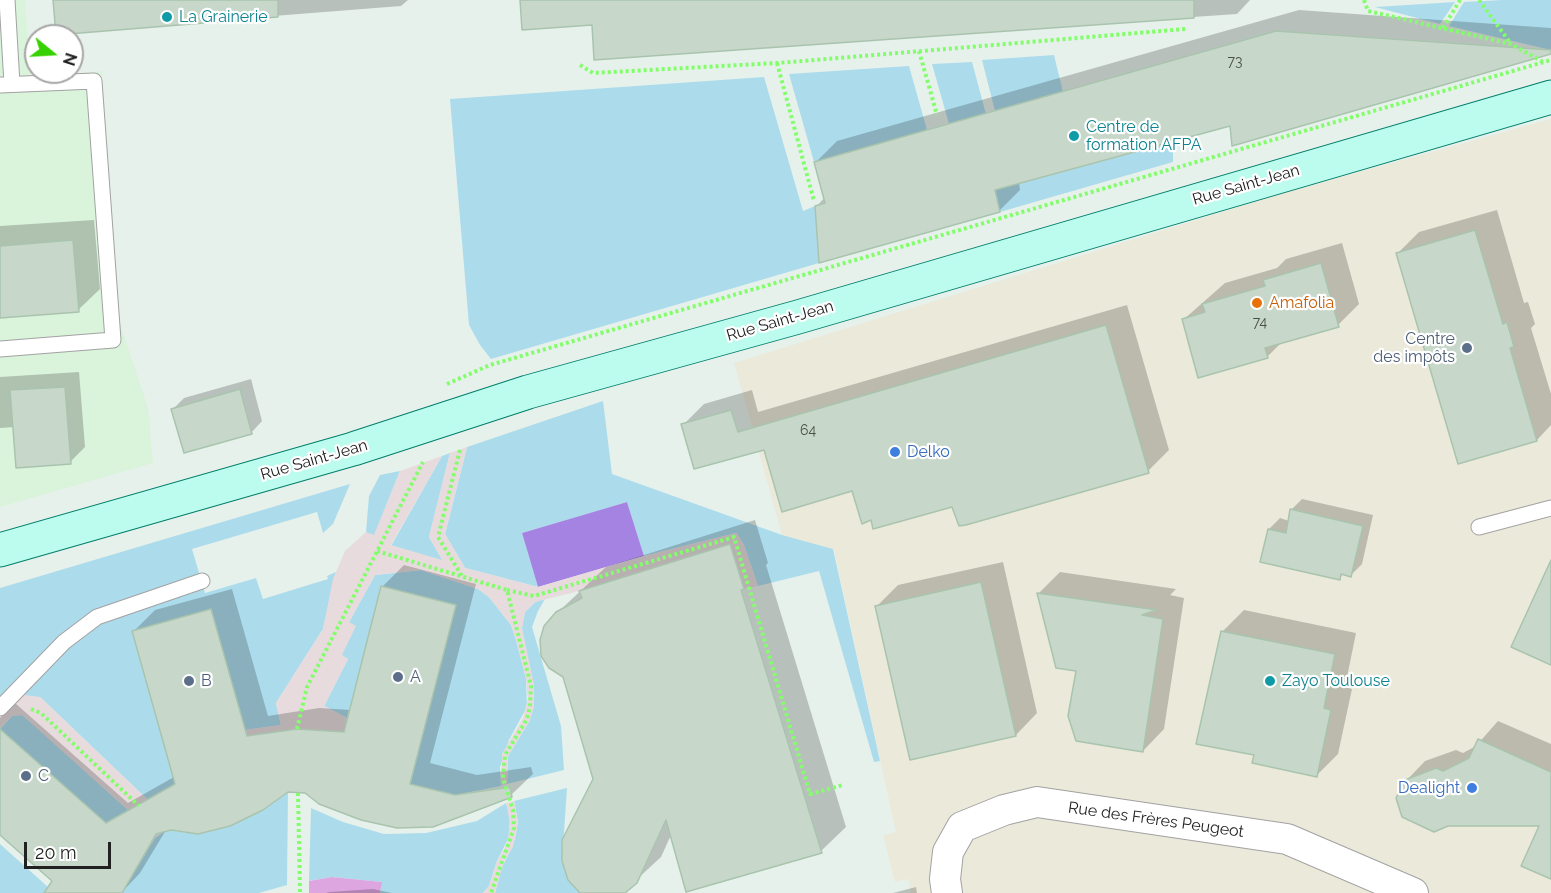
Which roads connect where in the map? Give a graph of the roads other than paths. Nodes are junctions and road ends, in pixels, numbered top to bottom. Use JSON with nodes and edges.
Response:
{"nodes":[{"id":1,"x":7,"y":0,"type":"edge"},
{"id":2,"x":6,"y":84,"type":"edge"},
{"id":3,"x":1551,"y":97,"type":"edge"},
{"id":4,"x":0,"y":349,"type":"edge"},
{"id":5,"x":1551,"y":508,"type":"edge"},
{"id":6,"x":1479,"y":527,"type":"dead end"},
{"id":7,"x":3,"y":550,"type":"edge"},
{"id":8,"x":202,"y":581,"type":"dead end"},
{"id":9,"x":0,"y":708,"type":"edge"},
{"id":10,"x":947,"y":893,"type":"edge"},
{"id":11,"x":1413,"y":893,"type":"edge"}],
"edges":[{"from":1,"to":2,"type":"lane"},
{"from":2,"to":4,"type":"lane"},
{"from":3,"to":7,"type":"street","name":"Rue Saint-Jean"},
{"from":5,"to":6,"type":"lane"},
{"from":8,"to":9,"type":"lane"},
{"from":10,"to":11,"type":"street","name":"Rue des Frères Peugeot"}]}
